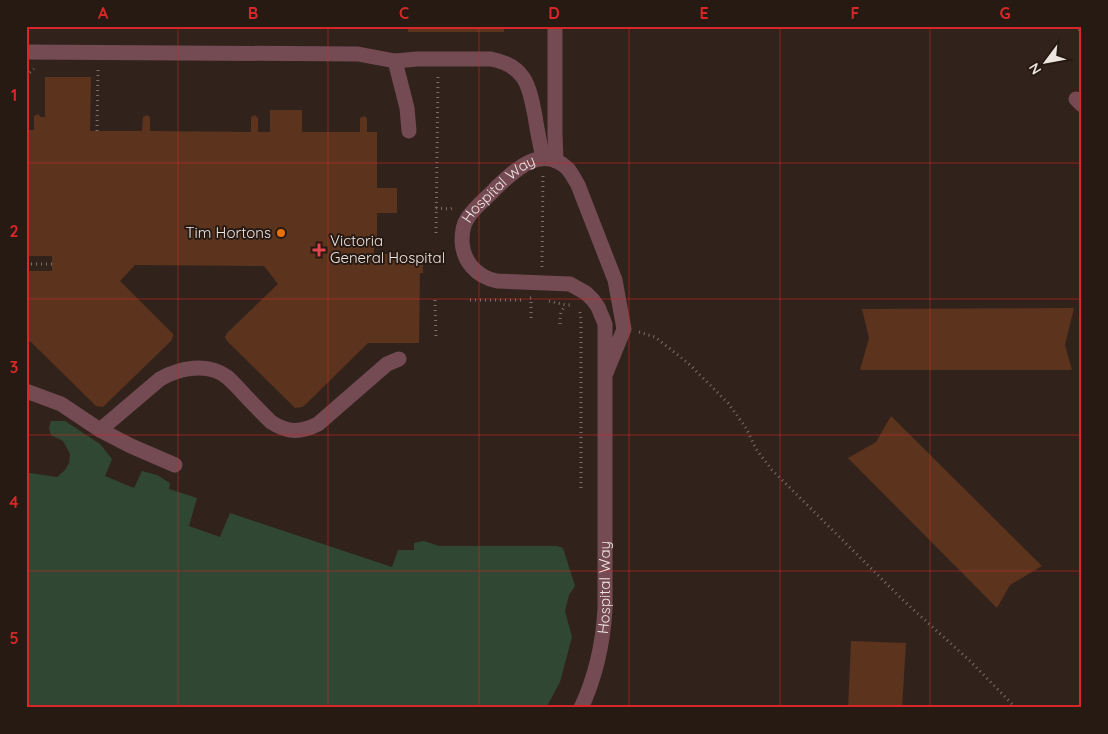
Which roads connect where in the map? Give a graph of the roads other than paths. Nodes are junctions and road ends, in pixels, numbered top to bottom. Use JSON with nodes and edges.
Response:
{"nodes":[{"id":1,"x":555,"y":26,"type":"edge"},
{"id":2,"x":26,"y":52,"type":"edge"},
{"id":3,"x":396,"y":61,"type":"junction"},
{"id":4,"x":408,"y":131,"type":"dead end"},
{"id":5,"x":549,"y":160,"type":"junction"},
{"id":6,"x":399,"y":359,"type":"dead end"},
{"id":7,"x":606,"y":373,"type":"junction"},
{"id":8,"x":26,"y":392,"type":"edge"},
{"id":9,"x":100,"y":430,"type":"junction"},
{"id":10,"x":175,"y":465,"type":"dead end"},
{"id":11,"x":581,"y":708,"type":"edge"}],
"edges":[{"from":1,"to":5,"type":"street"},
{"from":2,"to":3,"type":"street"},
{"from":3,"to":4,"type":"street"},
{"from":3,"to":5,"type":"street"},
{"from":5,"to":7,"type":"street","name":"Hospital Way"},
{"from":5,"to":7,"type":"street","name":"Hospital Way"},
{"from":6,"to":9,"type":"street"},
{"from":7,"to":11,"type":"street","name":"Hospital Way"},
{"from":8,"to":9,"type":"street"},
{"from":9,"to":10,"type":"street"}]}
